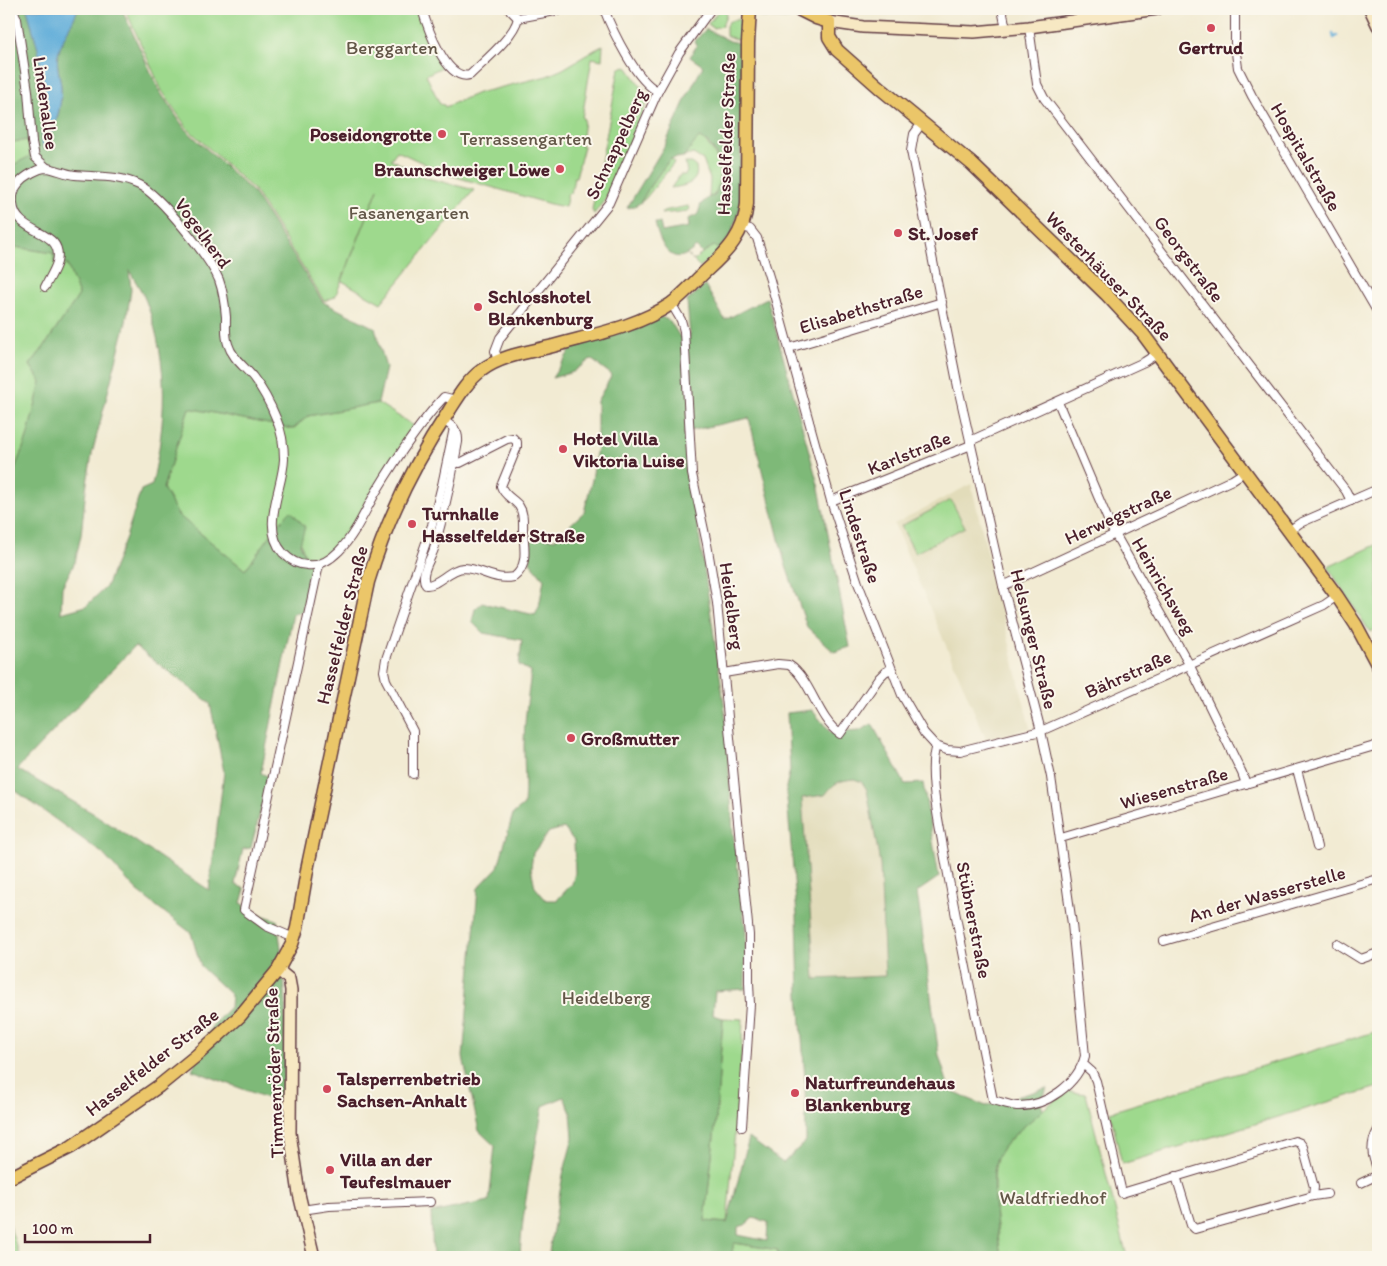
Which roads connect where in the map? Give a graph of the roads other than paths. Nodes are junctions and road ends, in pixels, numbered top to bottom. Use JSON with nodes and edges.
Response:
{"nodes":[{"id":1,"x":13,"y":9,"type":"edge"},
{"id":2,"x":422,"y":9,"type":"edge"},
{"id":3,"x":509,"y":9,"type":"edge"},
{"id":4,"x":566,"y":9,"type":"edge"},
{"id":5,"x":604,"y":9,"type":"edge"},
{"id":6,"x":711,"y":9,"type":"edge"},
{"id":7,"x":750,"y":9,"type":"edge"},
{"id":8,"x":759,"y":9,"type":"edge"},
{"id":9,"x":798,"y":9,"type":"edge"},
{"id":10,"x":1002,"y":9,"type":"edge"},
{"id":11,"x":1157,"y":9,"type":"edge"},
{"id":12,"x":1235,"y":9,"type":"edge"},
{"id":13,"x":1370,"y":9,"type":"edge"},
{"id":14,"x":518,"y":18,"type":"junction"},
{"id":15,"x":829,"y":22,"type":"junction"},
{"id":16,"x":1378,"y":26,"type":"edge"},
{"id":17,"x":1029,"y":27,"type":"junction"},
{"id":18,"x":1006,"y":29,"type":"junction"},
{"id":19,"x":658,"y":91,"type":"junction"},
{"id":20,"x":922,"y":123,"type":"junction"},
{"id":21,"x":46,"y":168,"type":"junction"},
{"id":22,"x":742,"y":227,"type":"junction"},
{"id":23,"x":45,"y":287,"type":"dead end"},
{"id":24,"x":942,"y":302,"type":"junction"},
{"id":25,"x":671,"y":303,"type":"junction"},
{"id":26,"x":1378,"y":313,"type":"edge"},
{"id":27,"x":789,"y":348,"type":"junction"},
{"id":28,"x":1158,"y":353,"type":"junction"},
{"id":29,"x":498,"y":361,"type":"junction"},
{"id":30,"x":456,"y":400,"type":"junction"},
{"id":31,"x":1058,"y":402,"type":"junction"},
{"id":32,"x":443,"y":420,"type":"junction"},
{"id":33,"x":454,"y":428,"type":"junction"},
{"id":34,"x":971,"y":443,"type":"junction"},
{"id":35,"x":455,"y":462,"type":"junction"},
{"id":36,"x":1246,"y":471,"type":"junction"},
{"id":37,"x":1378,"y":489,"type":"edge"},
{"id":38,"x":1351,"y":500,"type":"junction"},
{"id":39,"x":830,"y":501,"type":"junction"},
{"id":40,"x":1289,"y":531,"type":"junction"},
{"id":41,"x":1115,"y":534,"type":"junction"},
{"id":42,"x":319,"y":565,"type":"junction"},
{"id":43,"x":1003,"y":586,"type":"junction"},
{"id":44,"x":1338,"y":596,"type":"junction"},
{"id":45,"x":1189,"y":664,"type":"junction"},
{"id":46,"x":1378,"y":666,"type":"edge"},
{"id":47,"x":891,"y":669,"type":"junction"},
{"id":48,"x":724,"y":673,"type":"junction"},
{"id":49,"x":1041,"y":731,"type":"junction"},
{"id":50,"x":1378,"y":745,"type":"edge"},
{"id":51,"x":936,"y":746,"type":"junction"},
{"id":52,"x":1297,"y":769,"type":"junction"},
{"id":53,"x":413,"y":774,"type":"dead end"},
{"id":54,"x":1246,"y":784,"type":"junction"},
{"id":55,"x":1061,"y":838,"type":"junction"},
{"id":56,"x":1316,"y":847,"type":"dead end"},
{"id":57,"x":1378,"y":879,"type":"edge"},
{"id":58,"x":294,"y":938,"type":"junction"},
{"id":59,"x":1164,"y":941,"type":"dead end"},
{"id":60,"x":1337,"y":944,"type":"dead end"},
{"id":61,"x":1378,"y":953,"type":"edge"},
{"id":62,"x":278,"y":970,"type":"junction"},
{"id":63,"x":1083,"y":1064,"type":"junction"},
{"id":64,"x":742,"y":1127,"type":"dead end"},
{"id":65,"x":1378,"y":1130,"type":"edge"},
{"id":66,"x":1378,"y":1170,"type":"edge"},
{"id":67,"x":1378,"y":1175,"type":"edge"},
{"id":68,"x":1176,"y":1176,"type":"junction"},
{"id":69,"x":9,"y":1178,"type":"edge"},
{"id":70,"x":1361,"y":1184,"type":"dead end"},
{"id":71,"x":1327,"y":1194,"type":"dead end"},
{"id":72,"x":1313,"y":1196,"type":"junction"},
{"id":73,"x":430,"y":1202,"type":"dead end"},
{"id":74,"x":302,"y":1210,"type":"junction"},
{"id":75,"x":314,"y":1257,"type":"edge"}],
"edges":[{"from":1,"to":21,"type":"street","name":"Lindenallee"},
{"from":2,"to":14,"type":"street"},
{"from":3,"to":14,"type":"street"},
{"from":4,"to":14,"type":"street"},
{"from":5,"to":19,"type":"street"},
{"from":6,"to":19,"type":"street","name":"Schnappelberg"},
{"from":7,"to":8,"type":"main road"},
{"from":7,"to":22,"type":"main road","name":"Hasselfelder Straße"},
{"from":9,"to":15,"type":"main road"},
{"from":10,"to":18,"type":"street"},
{"from":11,"to":17,"type":"street"},
{"from":12,"to":26,"type":"street","name":"Hospitalstraße"},
{"from":13,"to":16,"type":"street"},
{"from":15,"to":18,"type":"street"},
{"from":15,"to":20,"type":"main road","name":"Westerhäuser Straße"},
{"from":17,"to":18,"type":"street"},
{"from":17,"to":38,"type":"street","name":"Georgstraße"},
{"from":19,"to":29,"type":"street","name":"Schnappelberg"},
{"from":20,"to":24,"type":"street","name":"Helsunger Straße"},
{"from":20,"to":28,"type":"main road","name":"Westerhäuser Straße"},
{"from":21,"to":23,"type":"street"},
{"from":21,"to":42,"type":"street","name":"Vogelherd"},
{"from":22,"to":25,"type":"main road","name":"Hasselfelder Straße"},
{"from":22,"to":27,"type":"street","name":"Lindestraße"},
{"from":24,"to":27,"type":"street","name":"Elisabethstraße"},
{"from":24,"to":34,"type":"street","name":"Helsunger Straße"},
{"from":25,"to":29,"type":"main road","name":"Hasselfelder Straße"},
{"from":25,"to":48,"type":"street","name":"Heidelberg"},
{"from":27,"to":39,"type":"street","name":"Lindestraße"},
{"from":28,"to":31,"type":"street","name":"Karlstraße"},
{"from":28,"to":36,"type":"main road","name":"Westerhäuser Straße"},
{"from":29,"to":30,"type":"main road","name":"Hasselfelder Straße"},
{"from":30,"to":32,"type":"main road","name":"Hasselfelder Straße"},
{"from":30,"to":42,"type":"street"},
{"from":31,"to":34,"type":"street","name":"Karlstraße"},
{"from":31,"to":41,"type":"street","name":"Heinrichsweg"},
{"from":32,"to":33,"type":"street"},
{"from":32,"to":58,"type":"main road","name":"Hasselfelder Straße"},
{"from":33,"to":35,"type":"street"},
{"from":33,"to":53,"type":"street"},
{"from":34,"to":39,"type":"street","name":"Karlstraße"},
{"from":34,"to":43,"type":"street","name":"Helsunger Straße"},
{"from":35,"to":35,"type":"street"},
{"from":36,"to":40,"type":"main road","name":"Westerhäuser Straße"},
{"from":36,"to":41,"type":"street","name":"Herwegstraße"},
{"from":37,"to":38,"type":"street"},
{"from":38,"to":40,"type":"street"},
{"from":39,"to":47,"type":"street","name":"Lindestraße"},
{"from":40,"to":44,"type":"main road","name":"Westerhäuser Straße"},
{"from":41,"to":43,"type":"street","name":"Herwegstraße"},
{"from":41,"to":45,"type":"street","name":"Heinrichsweg"},
{"from":42,"to":58,"type":"street","name":"Hasselfelder Straße"},
{"from":43,"to":49,"type":"street","name":"Helsunger Straße"},
{"from":44,"to":45,"type":"street","name":"Bährstraße"},
{"from":44,"to":46,"type":"main road","name":"Westerhäuser Straße"},
{"from":45,"to":49,"type":"street","name":"Bährstraße"},
{"from":45,"to":54,"type":"street","name":"Heinrichsweg"},
{"from":47,"to":48,"type":"street"},
{"from":47,"to":51,"type":"street","name":"Lindestraße"},
{"from":48,"to":64,"type":"street","name":"Heidelberg"},
{"from":49,"to":51,"type":"street"},
{"from":49,"to":55,"type":"street","name":"Helsunger Straße"},
{"from":50,"to":52,"type":"street","name":"Wiesenstraße"},
{"from":51,"to":63,"type":"street","name":"Stübnerstraße"},
{"from":52,"to":54,"type":"street","name":"Wiesenstraße"},
{"from":52,"to":56,"type":"street"},
{"from":54,"to":55,"type":"street","name":"Wiesenstraße"},
{"from":55,"to":63,"type":"street","name":"Helsunger Straße"},
{"from":57,"to":59,"type":"street","name":"An der Wasserstelle"},
{"from":58,"to":62,"type":"main road","name":"Hasselfelder Straße"},
{"from":60,"to":61,"type":"street"},
{"from":62,"to":69,"type":"main road","name":"Hasselfelder Straße"},
{"from":62,"to":74,"type":"street","name":"Timmenröder Straße"},
{"from":63,"to":68,"type":"street"},
{"from":65,"to":66,"type":"street"},
{"from":67,"to":70,"type":"street"},
{"from":68,"to":72,"type":"street"},
{"from":68,"to":72,"type":"street"},
{"from":71,"to":72,"type":"street"},
{"from":73,"to":74,"type":"street"},
{"from":74,"to":75,"type":"street","name":"Timmenröder Straße"}]}
